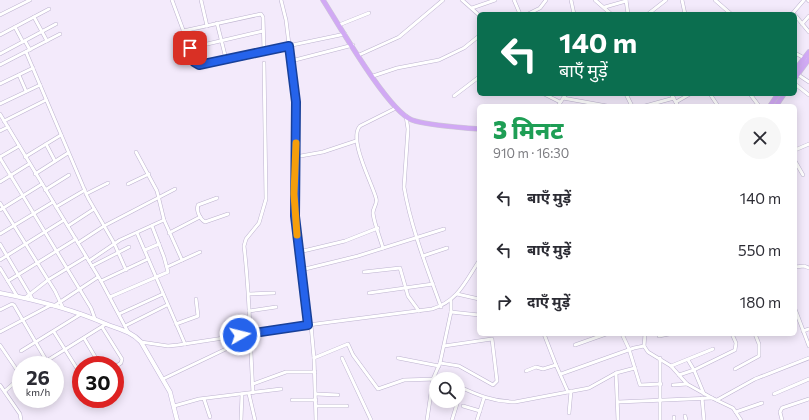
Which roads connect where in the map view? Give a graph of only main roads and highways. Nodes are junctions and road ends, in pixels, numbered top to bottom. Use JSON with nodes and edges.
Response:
{"nodes":[{"id":1,"x":324,"y":0,"type":"edge"},
{"id":2,"x":809,"y":52,"type":"edge"},
{"id":3,"x":807,"y":59,"type":"edge"},
{"id":4,"x":797,"y":73,"type":"edge"},
{"id":5,"x":477,"y":129,"type":"edge"}],
"edges":[{"from":1,"to":5,"type":"main road"},
{"from":2,"to":3,"type":"main road"},
{"from":3,"to":4,"type":"main road"}]}
